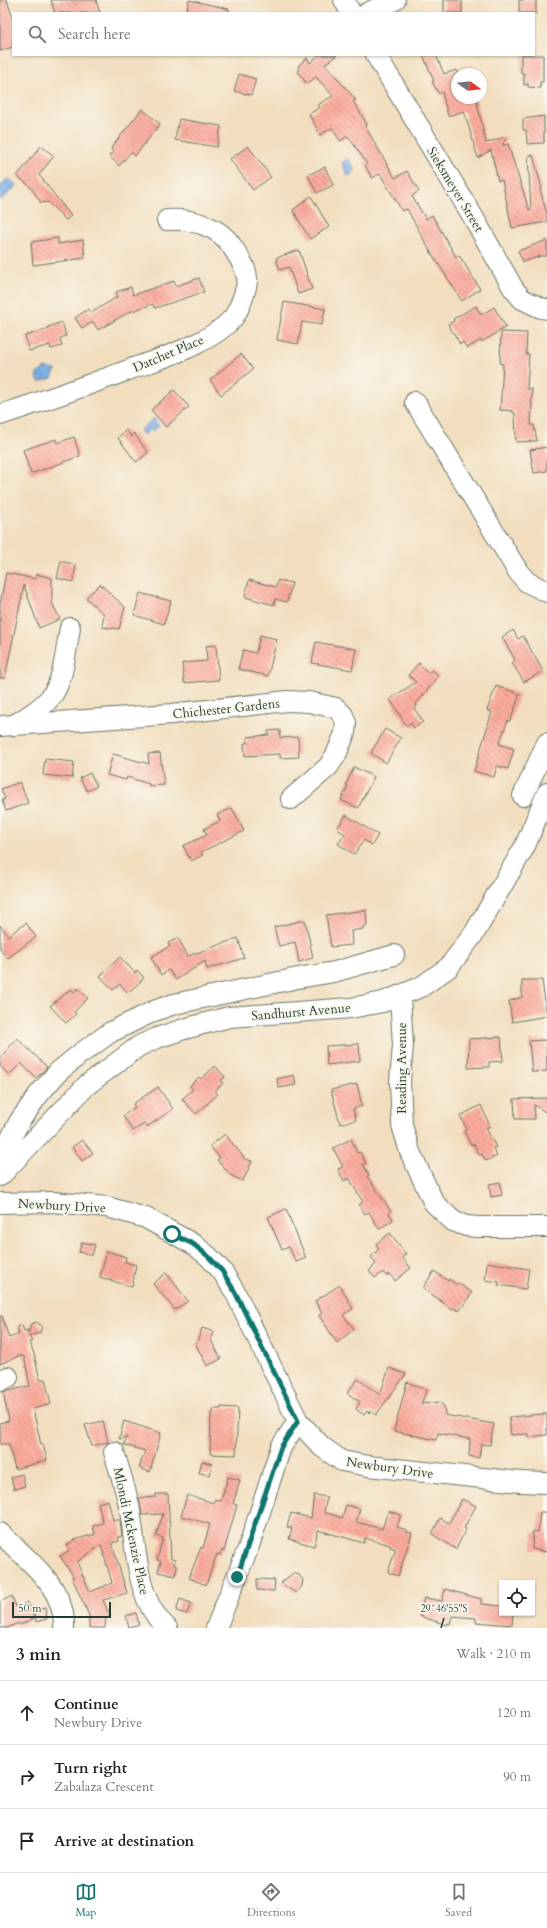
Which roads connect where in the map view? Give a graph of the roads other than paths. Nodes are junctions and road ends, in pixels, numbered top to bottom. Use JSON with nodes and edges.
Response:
{"nodes":[{"id":1,"x":344,"y":0,"type":"edge"},
{"id":2,"x":395,"y":0,"type":"edge"},
{"id":3,"x":350,"y":12,"type":"edge"},
{"id":4,"x":369,"y":12,"type":"edge"},
{"id":5,"x":377,"y":56,"type":"edge"},
{"id":6,"x":167,"y":220,"type":"dead end"},
{"id":7,"x":547,"y":309,"type":"edge"},
{"id":8,"x":415,"y":402,"type":"dead end"},
{"id":9,"x":0,"y":415,"type":"edge"},
{"id":10,"x":547,"y":592,"type":"edge"},
{"id":11,"x":70,"y":628,"type":"dead end"},
{"id":12,"x":6,"y":726,"type":"edge"},
{"id":13,"x":547,"y":743,"type":"edge"},
{"id":14,"x":547,"y":793,"type":"edge"},
{"id":15,"x":523,"y":796,"type":"dead end"},
{"id":16,"x":291,"y":799,"type":"dead end"},
{"id":17,"x":394,"y":955,"type":"dead end"},
{"id":18,"x":400,"y":997,"type":"junction"},
{"id":19,"x":3,"y":1173,"type":"edge"},
{"id":20,"x":0,"y":1203,"type":"edge"},
{"id":21,"x":547,"y":1227,"type":"edge"},
{"id":22,"x":298,"y":1421,"type":"junction"},
{"id":23,"x":114,"y":1452,"type":"dead end"},
{"id":24,"x":547,"y":1483,"type":"edge"},
{"id":25,"x":0,"y":1533,"type":"edge"},
{"id":26,"x":64,"y":1628,"type":"edge"},
{"id":27,"x":167,"y":1628,"type":"edge"},
{"id":28,"x":216,"y":1628,"type":"edge"}],
"edges":[{"from":1,"to":3,"type":"street"},
{"from":2,"to":4,"type":"street"},
{"from":5,"to":7,"type":"street","name":"Sieksmeyer Street"},
{"from":6,"to":9,"type":"street","name":"Datchet Place"},
{"from":8,"to":10,"type":"street"},
{"from":11,"to":12,"type":"street"},
{"from":12,"to":16,"type":"street","name":"Chichester Gardens"},
{"from":13,"to":15,"type":"street"},
{"from":14,"to":18,"type":"street","name":"Sandhurst Avenue"},
{"from":17,"to":19,"type":"street"},
{"from":18,"to":19,"type":"street","name":"Sandhurst Avenue"},
{"from":18,"to":21,"type":"street","name":"Reading Avenue"},
{"from":20,"to":22,"type":"street","name":"Newbury Drive"},
{"from":22,"to":24,"type":"street","name":"Newbury Drive"},
{"from":22,"to":28,"type":"street"},
{"from":23,"to":27,"type":"street","name":"Mlondi Mckenzie Place"},
{"from":25,"to":26,"type":"street"}]}
